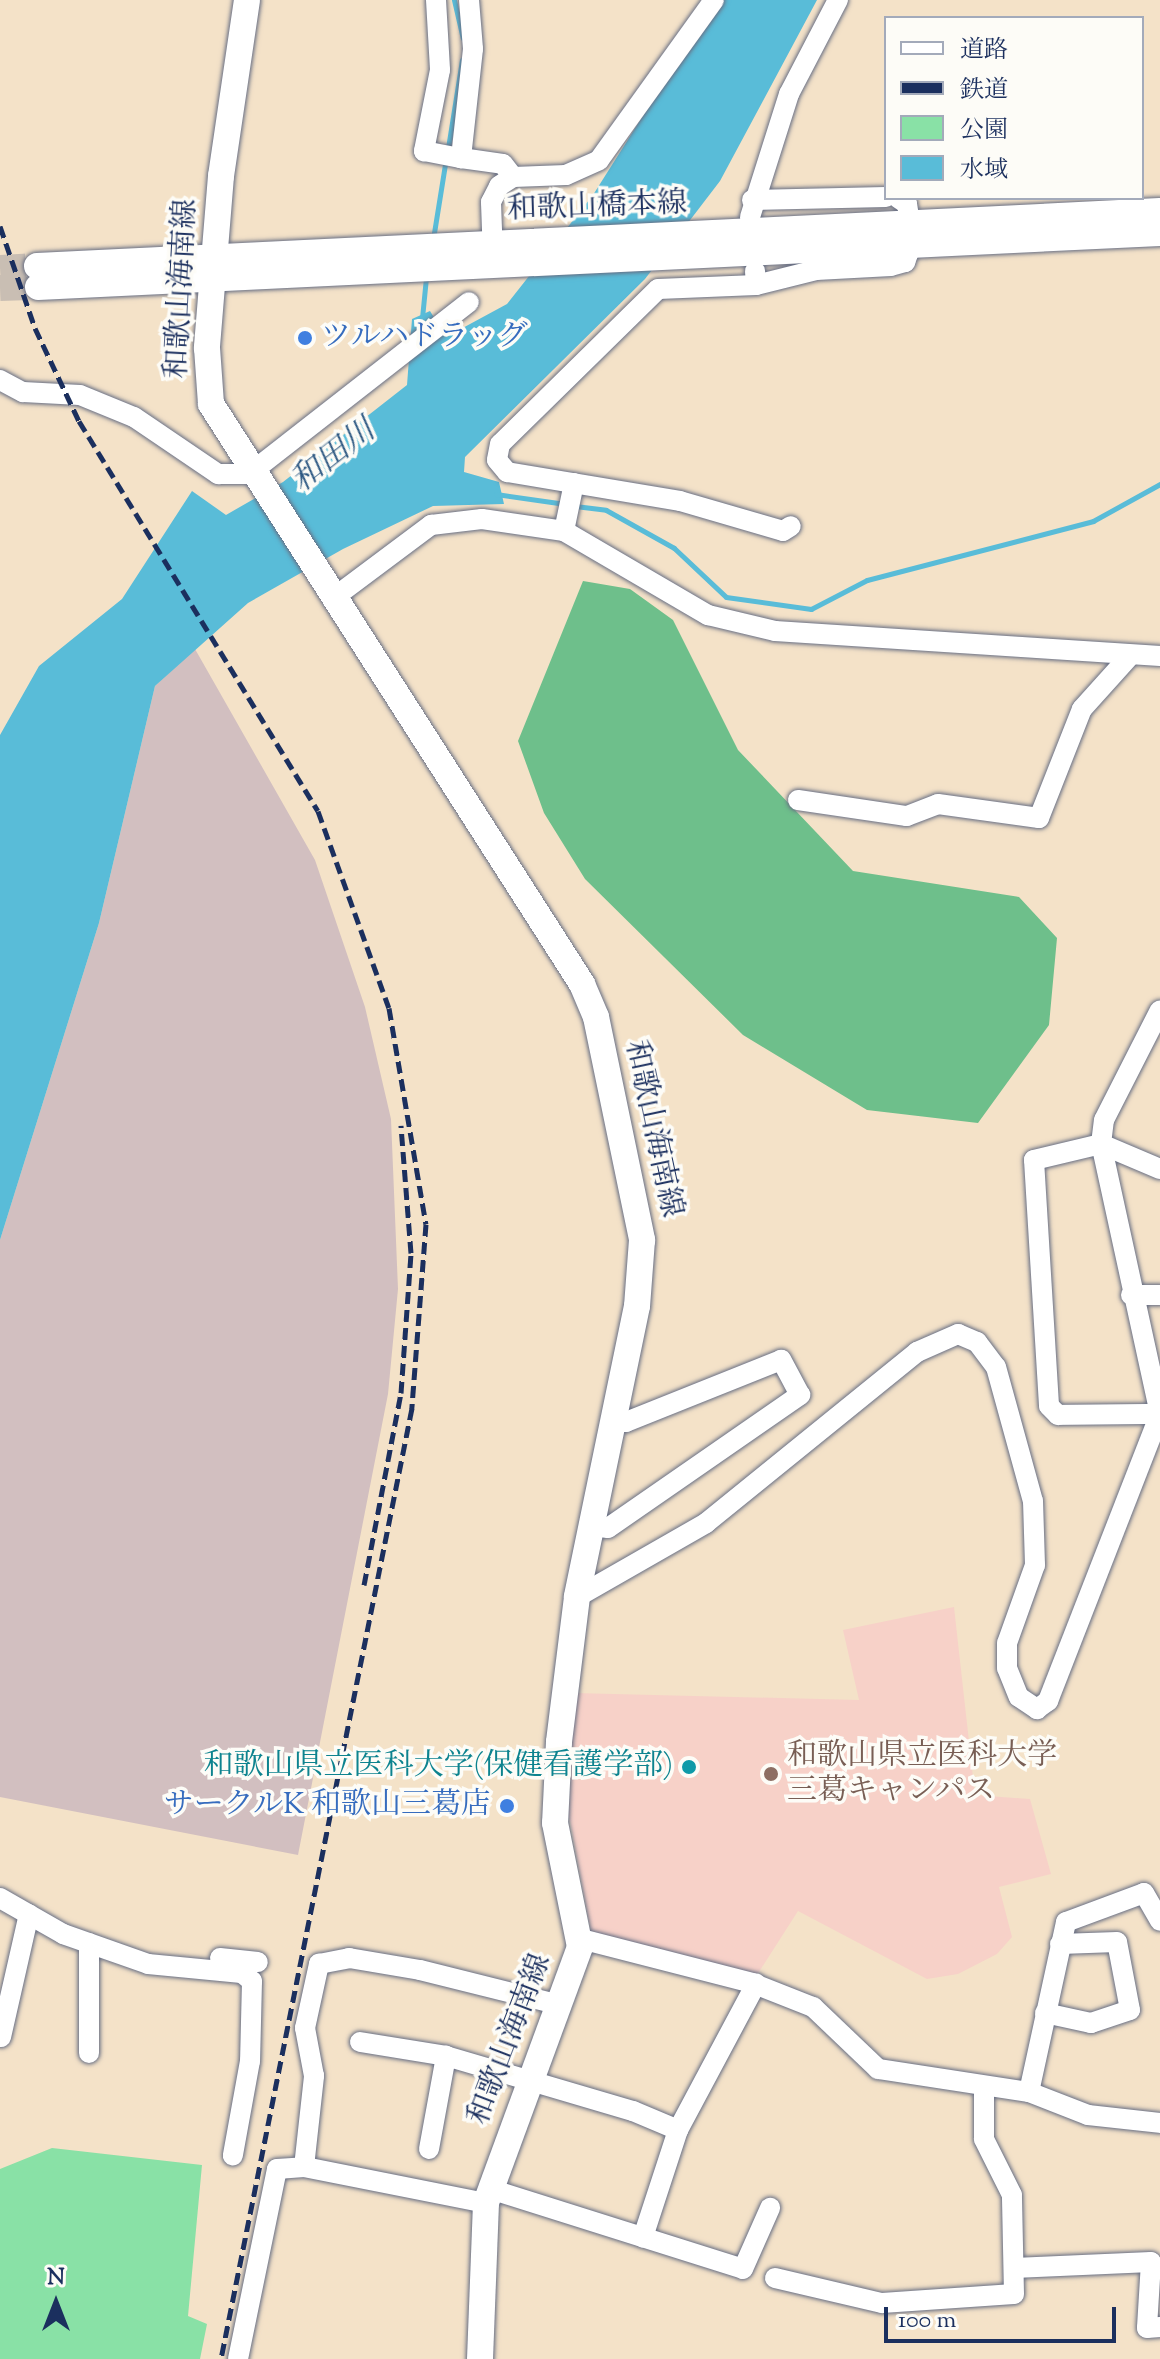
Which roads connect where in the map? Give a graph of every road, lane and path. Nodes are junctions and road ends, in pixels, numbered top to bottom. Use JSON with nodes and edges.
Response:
{"nodes":[{"id":1,"x":247,"y":0,"type":"edge"},
{"id":2,"x":436,"y":0,"type":"edge"},
{"id":3,"x":469,"y":0,"type":"edge"},
{"id":4,"x":714,"y":0,"type":"edge"},
{"id":5,"x":838,"y":0,"type":"edge"},
{"id":6,"x":461,"y":158,"type":"junction"},
{"id":7,"x":513,"y":177,"type":"junction"},
{"id":8,"x":884,"y":197,"type":"edge"},
{"id":9,"x":901,"y":200,"type":"edge"},
{"id":10,"x":1160,"y":211,"type":"edge"},
{"id":11,"x":1160,"y":233,"type":"edge"},
{"id":12,"x":911,"y":234,"type":"junction"},
{"id":13,"x":689,"y":246,"type":"junction"},
{"id":14,"x":495,"y":258,"type":"junction"},
{"id":15,"x":214,"y":268,"type":"junction"},
{"id":16,"x":38,"y":276,"type":"tunnel mouth"},
{"id":17,"x":469,"y":302,"type":"dead end"},
{"id":18,"x":0,"y":380,"type":"edge"},
{"id":19,"x":252,"y":478,"type":"junction"},
{"id":20,"x":572,"y":488,"type":"junction"},
{"id":21,"x":565,"y":524,"type":"junction"},
{"id":22,"x":791,"y":526,"type":"dead end"},
{"id":23,"x":326,"y":589,"type":"junction"},
{"id":24,"x":1160,"y":656,"type":"edge"},
{"id":25,"x":1128,"y":658,"type":"junction"},
{"id":26,"x":798,"y":800,"type":"dead end"},
{"id":27,"x":1160,"y":1010,"type":"edge"},
{"id":28,"x":1101,"y":1144,"type":"junction"},
{"id":29,"x":1160,"y":1169,"type":"edge"},
{"id":30,"x":1131,"y":1295,"type":"junction"},
{"id":31,"x":1160,"y":1295,"type":"edge"},
{"id":32,"x":1160,"y":1414,"type":"edge"},
{"id":33,"x":614,"y":1420,"type":"junction"},
{"id":34,"x":592,"y":1526,"type":"junction"},
{"id":35,"x":577,"y":1597,"type":"junction"},
{"id":36,"x":0,"y":1883,"type":"edge"},
{"id":37,"x":0,"y":1898,"type":"edge"},
{"id":38,"x":29,"y":1914,"type":"junction"},
{"id":39,"x":1160,"y":1921,"type":"edge"},
{"id":40,"x":581,"y":1939,"type":"junction"},
{"id":41,"x":89,"y":1943,"type":"junction"},
{"id":42,"x":1060,"y":1944,"type":"junction"},
{"id":43,"x":258,"y":1962,"type":"dead end"},
{"id":44,"x":756,"y":1984,"type":"junction"},
{"id":45,"x":560,"y":2005,"type":"junction"},
{"id":46,"x":1045,"y":2013,"type":"junction"},
{"id":47,"x":1,"y":2037,"type":"edge"},
{"id":48,"x":360,"y":2042,"type":"dead end"},
{"id":49,"x":89,"y":2053,"type":"dead end"},
{"id":50,"x":446,"y":2056,"type":"junction"},
{"id":51,"x":528,"y":2077,"type":"junction"},
{"id":52,"x":984,"y":2088,"type":"junction"},
{"id":53,"x":1029,"y":2092,"type":"junction"},
{"id":54,"x":1160,"y":2123,"type":"edge"},
{"id":55,"x":678,"y":2130,"type":"junction"},
{"id":56,"x":429,"y":2149,"type":"dead end"},
{"id":57,"x":233,"y":2155,"type":"dead end"},
{"id":58,"x":304,"y":2167,"type":"junction"},
{"id":59,"x":488,"y":2196,"type":"junction"},
{"id":60,"x":770,"y":2208,"type":"dead end"},
{"id":61,"x":643,"y":2237,"type":"junction"},
{"id":62,"x":1014,"y":2268,"type":"junction"},
{"id":63,"x":775,"y":2278,"type":"dead end"},
{"id":64,"x":1160,"y":2327,"type":"edge"},
{"id":65,"x":238,"y":2359,"type":"edge"},
{"id":66,"x":480,"y":2359,"type":"edge"}],
"edges":[{"from":1,"to":15,"type":"main road","name":"和歌山海南線"},
{"from":2,"to":6,"type":"street"},
{"from":3,"to":6,"type":"street"},
{"from":4,"to":7,"type":"street"},
{"from":5,"to":8,"type":"street"},
{"from":6,"to":7,"type":"street"},
{"from":7,"to":14,"type":"street"},
{"from":9,"to":12,"type":"street"},
{"from":10,"to":12,"type":"main road","name":"和歌山橋本線"},
{"from":11,"to":12,"type":"main road","name":"和歌山橋本線"},
{"from":12,"to":13,"type":"main road","name":"和歌山橋本線"},
{"from":12,"to":20,"type":"street"},
{"from":13,"to":14,"type":"main road","name":"和歌山橋本線"},
{"from":13,"to":14,"type":"main road","name":"和歌山橋本線"},
{"from":14,"to":15,"type":"main road","name":"和歌山橋本線"},
{"from":15,"to":16,"type":"main road","name":"和歌山橋本線"},
{"from":15,"to":19,"type":"main road","name":"和歌山海南線"},
{"from":17,"to":19,"type":"street"},
{"from":18,"to":19,"type":"street"},
{"from":19,"to":23,"type":"main road","name":"和歌山海南線"},
{"from":20,"to":21,"type":"street"},
{"from":20,"to":22,"type":"street"},
{"from":21,"to":23,"type":"street"},
{"from":21,"to":25,"type":"street"},
{"from":23,"to":33,"type":"main road","name":"和歌山海南線"},
{"from":24,"to":25,"type":"street"},
{"from":25,"to":26,"type":"street"},
{"from":27,"to":28,"type":"street"},
{"from":28,"to":29,"type":"street"},
{"from":28,"to":30,"type":"street"},
{"from":28,"to":32,"type":"street"},
{"from":30,"to":31,"type":"street"},
{"from":30,"to":32,"type":"street"},
{"from":32,"to":35,"type":"street"},
{"from":33,"to":34,"type":"main road","name":"和歌山海南線"},
{"from":33,"to":34,"type":"street"},
{"from":34,"to":35,"type":"main road","name":"和歌山海南線"},
{"from":35,"to":40,"type":"main road","name":"和歌山海南線"},
{"from":36,"to":43,"type":"street"},
{"from":37,"to":38,"type":"street"},
{"from":38,"to":41,"type":"street"},
{"from":38,"to":47,"type":"street"},
{"from":39,"to":42,"type":"street"},
{"from":40,"to":44,"type":"street"},
{"from":40,"to":45,"type":"main road","name":"和歌山海南線"},
{"from":41,"to":49,"type":"street"},
{"from":41,"to":57,"type":"street"},
{"from":42,"to":46,"type":"street"},
{"from":42,"to":46,"type":"street"},
{"from":44,"to":52,"type":"street"},
{"from":44,"to":55,"type":"street"},
{"from":45,"to":51,"type":"main road","name":"和歌山海南線"},
{"from":45,"to":58,"type":"street"},
{"from":46,"to":53,"type":"street"},
{"from":48,"to":50,"type":"street"},
{"from":50,"to":51,"type":"street"},
{"from":50,"to":56,"type":"street"},
{"from":51,"to":55,"type":"street"},
{"from":51,"to":59,"type":"main road","name":"和歌山海南線"},
{"from":52,"to":53,"type":"street"},
{"from":52,"to":62,"type":"street"},
{"from":53,"to":54,"type":"street"},
{"from":55,"to":61,"type":"street"},
{"from":58,"to":59,"type":"street"},
{"from":58,"to":65,"type":"street"},
{"from":59,"to":61,"type":"street"},
{"from":59,"to":66,"type":"main road","name":"和歌山海南線"},
{"from":60,"to":61,"type":"street"},
{"from":62,"to":63,"type":"street"},
{"from":62,"to":64,"type":"street"}]}
